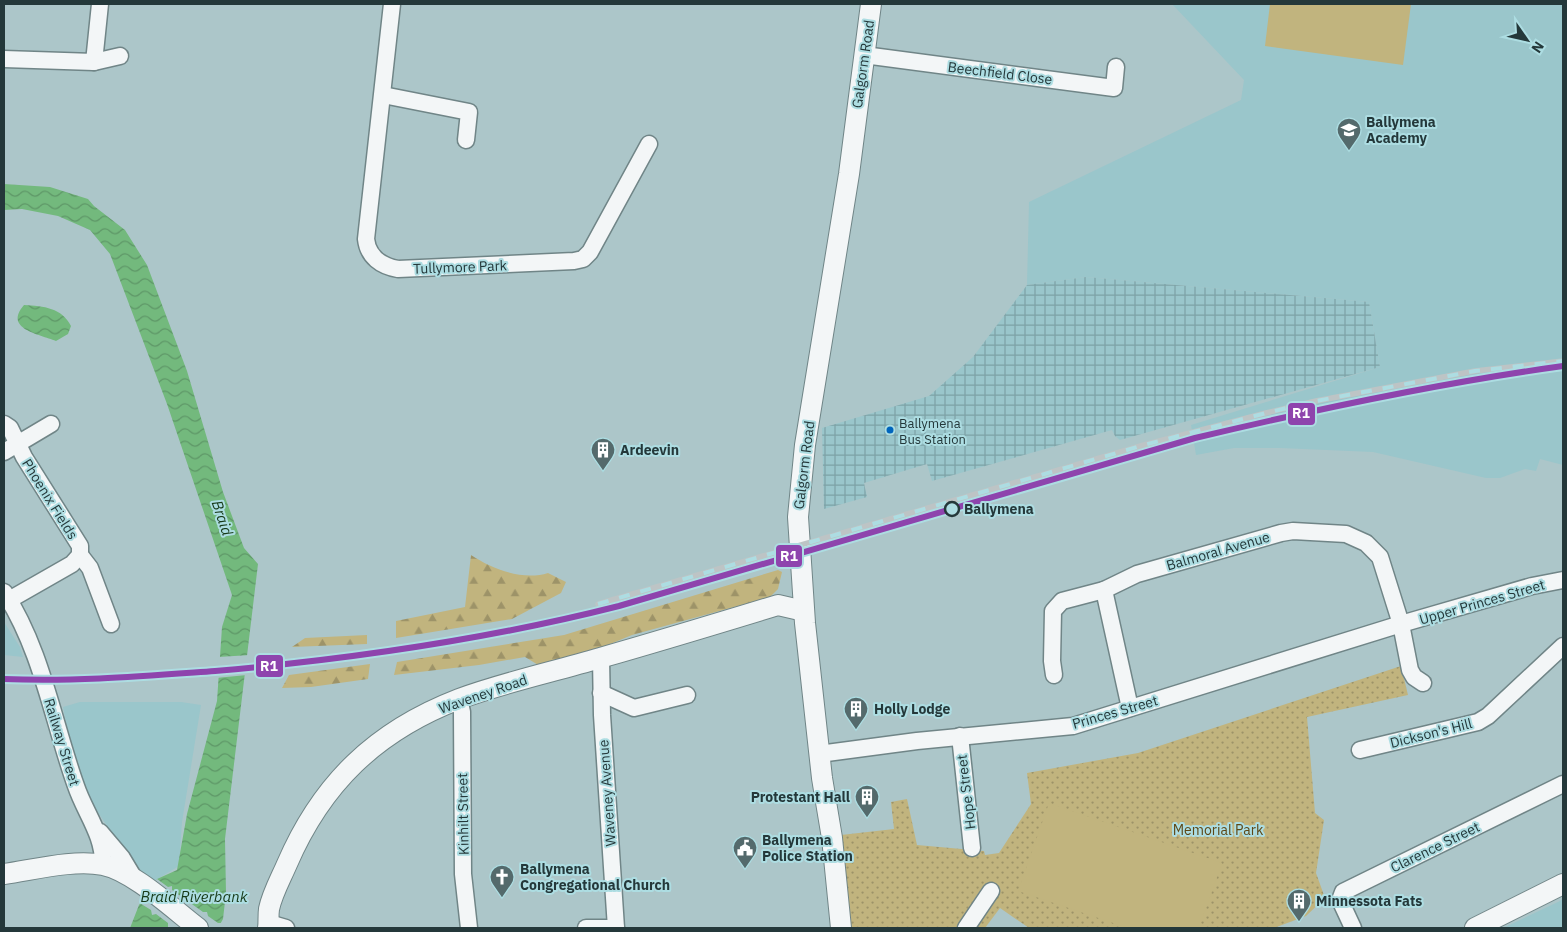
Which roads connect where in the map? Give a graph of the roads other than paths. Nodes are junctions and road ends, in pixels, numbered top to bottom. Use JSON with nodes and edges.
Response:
{"nodes":[{"id":1,"x":100,"y":4,"type":"edge"},
{"id":2,"x":392,"y":4,"type":"edge"},
{"id":3,"x":871,"y":4,"type":"edge"},
{"id":4,"x":120,"y":56,"type":"dead end"},
{"id":5,"x":864,"y":56,"type":"junction"},
{"id":6,"x":4,"y":59,"type":"edge"},
{"id":7,"x":94,"y":62,"type":"junction"},
{"id":8,"x":1116,"y":67,"type":"dead end"},
{"id":9,"x":383,"y":95,"type":"junction"},
{"id":10,"x":466,"y":140,"type":"dead end"},
{"id":11,"x":649,"y":144,"type":"dead end"},
{"id":12,"x":4,"y":424,"type":"edge"},
{"id":13,"x":51,"y":424,"type":"dead end"},
{"id":14,"x":19,"y":444,"type":"junction"},
{"id":15,"x":4,"y":452,"type":"edge"},
{"id":16,"x":80,"y":555,"type":"junction"},
{"id":17,"x":1563,"y":580,"type":"edge"},
{"id":18,"x":801,"y":583,"type":"junction"},
{"id":19,"x":1104,"y":590,"type":"junction"},
{"id":20,"x":6,"y":596,"type":"edge"},
{"id":21,"x":778,"y":605,"type":"junction"},
{"id":22,"x":804,"y":611,"type":"junction"},
{"id":23,"x":111,"y":624,"type":"dead end"},
{"id":24,"x":1401,"y":624,"type":"junction"},
{"id":25,"x":1563,"y":646,"type":"edge"},
{"id":26,"x":601,"y":658,"type":"junction"},
{"id":27,"x":1054,"y":675,"type":"dead end"},
{"id":28,"x":1422,"y":683,"type":"dead end"},
{"id":29,"x":601,"y":693,"type":"junction"},
{"id":30,"x":687,"y":695,"type":"dead end"},
{"id":31,"x":459,"y":699,"type":"junction"},
{"id":32,"x":1130,"y":708,"type":"junction"},
{"id":33,"x":960,"y":736,"type":"junction"},
{"id":34,"x":1360,"y":750,"type":"dead end"},
{"id":35,"x":819,"y":754,"type":"junction"},
{"id":36,"x":1563,"y":784,"type":"edge"},
{"id":37,"x":95,"y":827,"type":"junction"},
{"id":38,"x":972,"y":848,"type":"dead end"},
{"id":39,"x":4,"y":861,"type":"edge"},
{"id":40,"x":103,"y":865,"type":"junction"},
{"id":41,"x":36,"y":869,"type":"junction"},
{"id":42,"x":4,"y":874,"type":"edge"},
{"id":43,"x":141,"y":884,"type":"junction"},
{"id":44,"x":1563,"y":884,"type":"edge"},
{"id":45,"x":990,"y":892,"type":"dead end"},
{"id":46,"x":269,"y":924,"type":"edge"},
{"id":47,"x":198,"y":928,"type":"edge"},
{"id":48,"x":469,"y":928,"type":"edge"},
{"id":49,"x":586,"y":928,"type":"edge"},
{"id":50,"x":616,"y":928,"type":"edge"},
{"id":51,"x":841,"y":928,"type":"edge"},
{"id":52,"x":966,"y":928,"type":"edge"},
{"id":53,"x":1353,"y":928,"type":"edge"},
{"id":54,"x":1475,"y":928,"type":"edge"}],
"edges":[{"from":1,"to":7,"type":"street"},
{"from":2,"to":9,"type":"street","name":"Tullymore Park"},
{"from":3,"to":5,"type":"main road","name":"Galgorm Road"},
{"from":4,"to":7,"type":"street"},
{"from":5,"to":8,"type":"street","name":"Beechfield Close"},
{"from":5,"to":18,"type":"main road","name":"Galgorm Road"},
{"from":6,"to":7,"type":"street"},
{"from":9,"to":10,"type":"street"},
{"from":9,"to":11,"type":"street","name":"Tullymore Park"},
{"from":12,"to":14,"type":"street","name":"Phoenix Fields"},
{"from":13,"to":14,"type":"street","name":"Phoenix Fields"},
{"from":14,"to":15,"type":"street","name":"Phoenix Fields"},
{"from":14,"to":16,"type":"street","name":"Phoenix Fields"},
{"from":16,"to":20,"type":"street","name":"Phoenix Fields"},
{"from":16,"to":23,"type":"street","name":"Phoenix Fields"},
{"from":17,"to":24,"type":"street","name":"Upper Princes Street"},
{"from":18,"to":21,"type":"main road","name":"Waveney Road"},
{"from":18,"to":22,"type":"main road","name":"Galgorm Road"},
{"from":19,"to":24,"type":"street","name":"Balmoral Avenue"},
{"from":19,"to":27,"type":"street","name":"Balmoral Avenue"},
{"from":19,"to":32,"type":"street"},
{"from":20,"to":37,"type":"street","name":"Railway Street"},
{"from":21,"to":22,"type":"main road","name":"Waveney Road"},
{"from":21,"to":26,"type":"main road","name":"Waveney Road"},
{"from":22,"to":35,"type":"main road","name":"Galgorm Road"},
{"from":24,"to":28,"type":"street","name":"Balmoral Avenue"},
{"from":24,"to":32,"type":"street","name":"Princes Street"},
{"from":25,"to":34,"type":"street","name":"Dickson's Hill"},
{"from":26,"to":29,"type":"street","name":"Waveney Avenue"},
{"from":26,"to":31,"type":"main road","name":"Waveney Road"},
{"from":29,"to":30,"type":"street"},
{"from":29,"to":50,"type":"street","name":"Waveney Avenue"},
{"from":31,"to":46,"type":"main road","name":"Waveney Road"},
{"from":31,"to":48,"type":"street","name":"Kinhilt Street"},
{"from":32,"to":33,"type":"street","name":"Princes Street"},
{"from":33,"to":35,"type":"street","name":"Princes Street"},
{"from":33,"to":38,"type":"street","name":"Hope Street"},
{"from":35,"to":51,"type":"main road","name":"Galgorm Road"},
{"from":36,"to":53,"type":"street","name":"Clarence Street"},
{"from":37,"to":40,"type":"street","name":"Railway Street"},
{"from":37,"to":43,"type":"street"},
{"from":39,"to":41,"type":"main road"},
{"from":40,"to":41,"type":"main road"},
{"from":40,"to":43,"type":"main road"},
{"from":41,"to":42,"type":"main road"},
{"from":43,"to":47,"type":"main road"},
{"from":44,"to":54,"type":"main road"},
{"from":45,"to":52,"type":"street"},
{"from":49,"to":50,"type":"street"}]}
